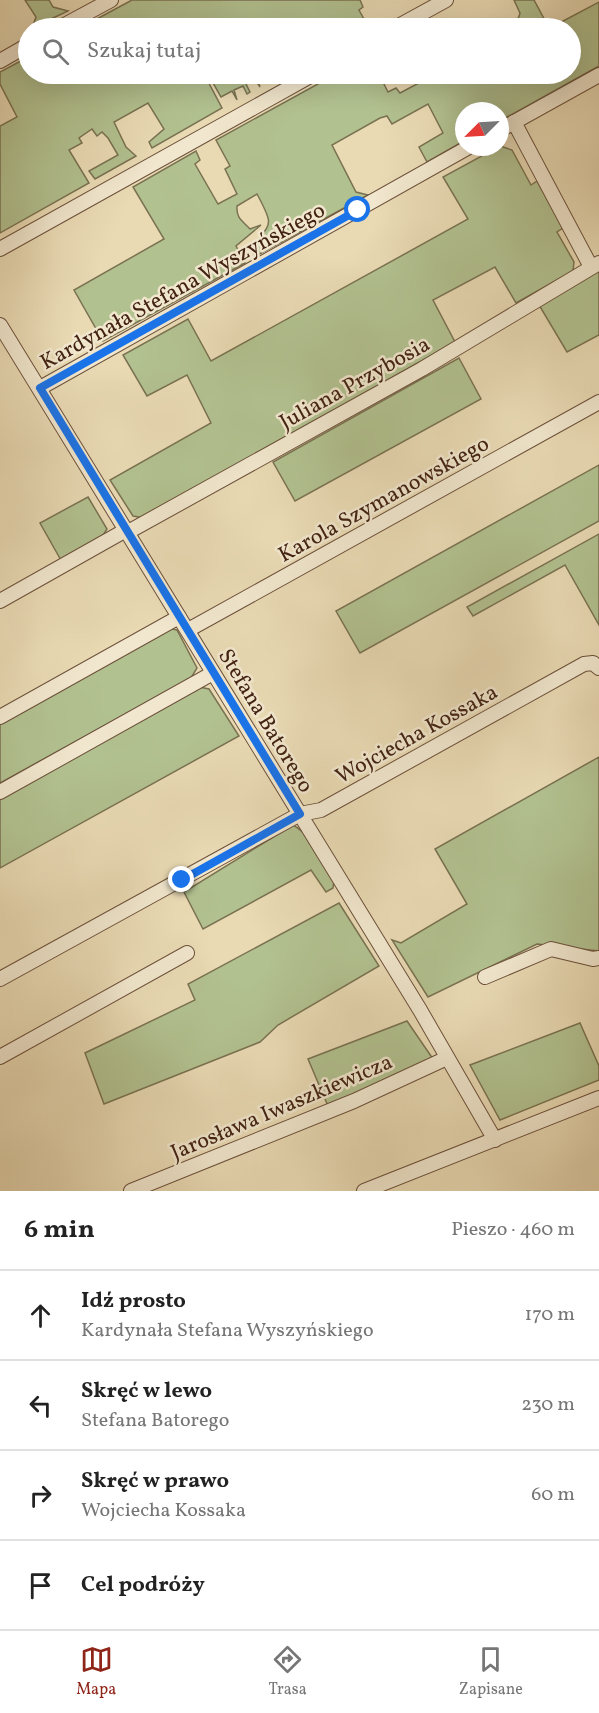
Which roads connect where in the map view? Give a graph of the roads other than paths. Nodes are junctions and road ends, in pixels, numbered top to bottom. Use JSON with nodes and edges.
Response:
{"nodes":[{"id":1,"x":111,"y":0,"type":"edge"},
{"id":2,"x":446,"y":0,"type":"edge"},
{"id":3,"x":78,"y":18,"type":"edge"},
{"id":4,"x":413,"y":18,"type":"edge"},
{"id":5,"x":18,"y":51,"type":"edge"},
{"id":6,"x":0,"y":61,"type":"edge"},
{"id":7,"x":599,"y":75,"type":"edge"},
{"id":8,"x":296,"y":84,"type":"edge"},
{"id":9,"x":514,"y":122,"type":"junction"},
{"id":10,"x":509,"y":125,"type":"edge"},
{"id":11,"x":455,"y":155,"type":"edge"},
{"id":12,"x":0,"y":249,"type":"edge"},
{"id":13,"x":595,"y":265,"type":"edge"},
{"id":14,"x":0,"y":325,"type":"edge"},
{"id":15,"x":40,"y":388,"type":"junction"},
{"id":16,"x":599,"y":402,"type":"edge"},
{"id":17,"x":127,"y":531,"type":"junction"},
{"id":18,"x":0,"y":601,"type":"edge"},
{"id":19,"x":179,"y":617,"type":"junction"},
{"id":20,"x":188,"y":630,"type":"junction"},
{"id":21,"x":599,"y":668,"type":"edge"},
{"id":22,"x":213,"y":673,"type":"junction"},
{"id":23,"x":0,"y":717,"type":"edge"},
{"id":24,"x":0,"y":792,"type":"edge"},
{"id":25,"x":300,"y":814,"type":"junction"},
{"id":26,"x":187,"y":953,"type":"dead end"},
{"id":27,"x":599,"y":958,"type":"edge"},
{"id":28,"x":485,"y":977,"type":"dead end"},
{"id":29,"x":0,"y":980,"type":"edge"},
{"id":30,"x":0,"y":1057,"type":"edge"},
{"id":31,"x":447,"y":1058,"type":"junction"},
{"id":32,"x":599,"y":1098,"type":"edge"},
{"id":33,"x":495,"y":1140,"type":"junction"},
{"id":34,"x":131,"y":1191,"type":"edge"},
{"id":35,"x":364,"y":1191,"type":"edge"}],
"edges":[{"from":1,"to":3,"type":"street"},
{"from":2,"to":4,"type":"street"},
{"from":5,"to":6,"type":"street"},
{"from":7,"to":9,"type":"street"},
{"from":8,"to":12,"type":"street"},
{"from":9,"to":10,"type":"street"},
{"from":9,"to":13,"type":"street"},
{"from":11,"to":15,"type":"street","name":"Kardynała Stefana Wyszyńskiego"},
{"from":13,"to":17,"type":"street","name":"Juliana Przybosia"},
{"from":14,"to":15,"type":"street","name":"Stefana Batorego"},
{"from":15,"to":17,"type":"street","name":"Stefana Batorego"},
{"from":16,"to":20,"type":"street","name":"Karola Szymanowskiego"},
{"from":17,"to":18,"type":"street","name":"Juliana Przybosia"},
{"from":17,"to":19,"type":"street","name":"Stefana Batorego"},
{"from":19,"to":20,"type":"street","name":"Stefana Batorego"},
{"from":19,"to":23,"type":"street"},
{"from":20,"to":22,"type":"street","name":"Stefana Batorego"},
{"from":21,"to":25,"type":"street","name":"Wojciecha Kossaka"},
{"from":22,"to":24,"type":"street"},
{"from":22,"to":25,"type":"street","name":"Stefana Batorego"},
{"from":25,"to":29,"type":"street","name":"Wojciecha Kossaka"},
{"from":25,"to":31,"type":"street","name":"Stefana Batorego"},
{"from":26,"to":30,"type":"street"},
{"from":27,"to":28,"type":"street"},
{"from":31,"to":33,"type":"street","name":"Stefana Batorego"},
{"from":31,"to":34,"type":"street","name":"Jarosława Iwaszkiewicza"},
{"from":32,"to":33,"type":"street"},
{"from":33,"to":35,"type":"street"}]}
